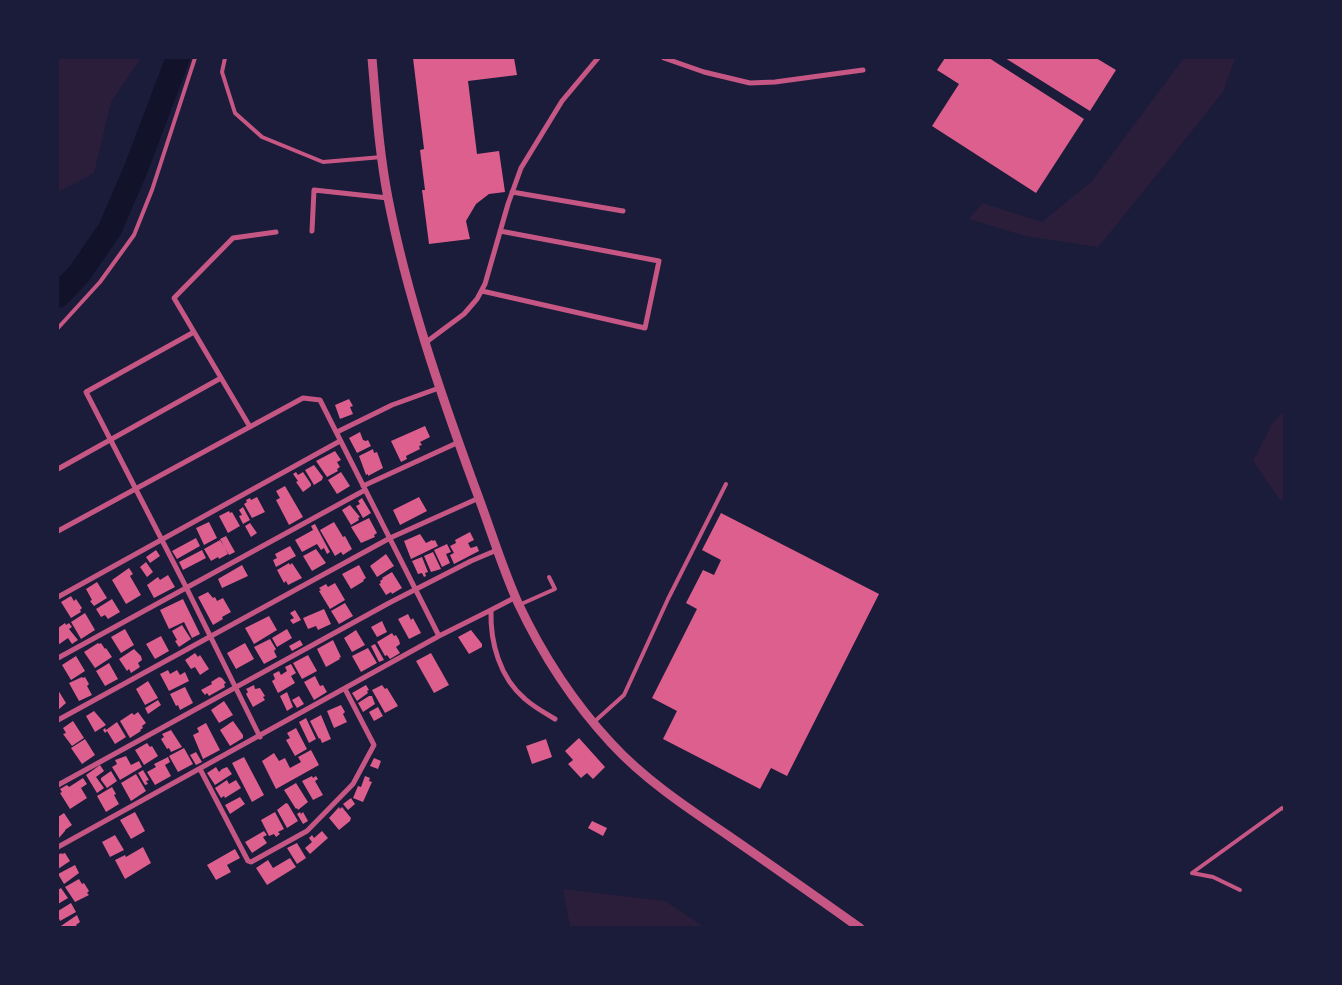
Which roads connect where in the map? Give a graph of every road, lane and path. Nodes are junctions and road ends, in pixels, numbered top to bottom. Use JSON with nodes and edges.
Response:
{"nodes":[{"id":1,"x":195,"y":58,"type":"edge"},
{"id":2,"x":224,"y":58,"type":"edge"},
{"id":3,"x":372,"y":58,"type":"edge"},
{"id":4,"x":598,"y":58,"type":"edge"},
{"id":5,"x":664,"y":58,"type":"edge"},
{"id":6,"x":863,"y":70,"type":"dead end"},
{"id":7,"x":382,"y":157,"type":"junction"},
{"id":8,"x":512,"y":192,"type":"junction"},
{"id":9,"x":388,"y":198,"type":"junction"},
{"id":10,"x":623,"y":211,"type":"dead end"},
{"id":11,"x":312,"y":231,"type":"dead end"},
{"id":12,"x":500,"y":231,"type":"junction"},
{"id":13,"x":276,"y":232,"type":"dead end"},
{"id":14,"x":482,"y":291,"type":"junction"},
{"id":15,"x":58,"y":328,"type":"edge"},
{"id":16,"x":194,"y":332,"type":"junction"},
{"id":17,"x":425,"y":343,"type":"junction"},
{"id":18,"x":221,"y":378,"type":"junction"},
{"id":19,"x":439,"y":388,"type":"junction"},
{"id":20,"x":250,"y":427,"type":"junction"},
{"id":21,"x":337,"y":432,"type":"junction"},
{"id":22,"x":110,"y":440,"type":"junction"},
{"id":23,"x":340,"y":441,"type":"junction"},
{"id":24,"x":459,"y":442,"type":"junction"},
{"id":25,"x":58,"y":469,"type":"edge"},
{"id":26,"x":726,"y":484,"type":"dead end"},
{"id":27,"x":364,"y":488,"type":"junction"},
{"id":28,"x":135,"y":489,"type":"junction"},
{"id":29,"x":479,"y":498,"type":"junction"},
{"id":30,"x":58,"y":531,"type":"edge"},
{"id":31,"x":390,"y":538,"type":"junction"},
{"id":32,"x":160,"y":540,"type":"junction"},
{"id":33,"x":497,"y":550,"type":"junction"},
{"id":34,"x":549,"y":577,"type":"dead end"},
{"id":35,"x":186,"y":587,"type":"junction"},
{"id":36,"x":416,"y":590,"type":"junction"},
{"id":37,"x":58,"y":597,"type":"edge"},
{"id":38,"x":518,"y":601,"type":"junction"},
{"id":39,"x":491,"y":610,"type":"junction"},
{"id":40,"x":439,"y":636,"type":"junction"},
{"id":41,"x":210,"y":637,"type":"junction"},
{"id":42,"x":58,"y":658,"type":"edge"},
{"id":43,"x":236,"y":688,"type":"junction"},
{"id":44,"x":345,"y":689,"type":"junction"},
{"id":45,"x":554,"y":719,"type":"dead end"},
{"id":46,"x":58,"y":720,"type":"edge"},
{"id":47,"x":594,"y":722,"type":"junction"},
{"id":48,"x":260,"y":736,"type":"junction"},
{"id":49,"x":200,"y":769,"type":"junction"},
{"id":50,"x":58,"y":785,"type":"edge"},
{"id":51,"x":1284,"y":809,"type":"edge"},
{"id":52,"x":58,"y":847,"type":"edge"},
{"id":53,"x":1240,"y":890,"type":"dead end"},
{"id":54,"x":860,"y":928,"type":"edge"}],
"edges":[{"from":1,"to":15,"type":"lane"},
{"from":2,"to":7,"type":"lane"},
{"from":3,"to":7,"type":"street"},
{"from":4,"to":8,"type":"street"},
{"from":5,"to":6,"type":"street"},
{"from":7,"to":9,"type":"street"},
{"from":8,"to":10,"type":"street"},
{"from":8,"to":12,"type":"street"},
{"from":9,"to":11,"type":"street"},
{"from":9,"to":17,"type":"street"},
{"from":12,"to":14,"type":"street"},
{"from":12,"to":14,"type":"street"},
{"from":13,"to":16,"type":"street"},
{"from":14,"to":17,"type":"street"},
{"from":16,"to":18,"type":"street"},
{"from":16,"to":22,"type":"street"},
{"from":17,"to":19,"type":"street"},
{"from":18,"to":20,"type":"street"},
{"from":18,"to":22,"type":"street"},
{"from":19,"to":21,"type":"street"},
{"from":19,"to":24,"type":"street"},
{"from":20,"to":21,"type":"street"},
{"from":20,"to":28,"type":"street"},
{"from":21,"to":23,"type":"street"},
{"from":22,"to":25,"type":"street"},
{"from":22,"to":28,"type":"street"},
{"from":23,"to":27,"type":"street"},
{"from":23,"to":32,"type":"street"},
{"from":24,"to":27,"type":"street"},
{"from":24,"to":29,"type":"street"},
{"from":26,"to":47,"type":"lane"},
{"from":27,"to":31,"type":"street"},
{"from":27,"to":35,"type":"street"},
{"from":28,"to":30,"type":"street"},
{"from":28,"to":32,"type":"street"},
{"from":29,"to":31,"type":"street"},
{"from":29,"to":33,"type":"street"},
{"from":31,"to":36,"type":"street"},
{"from":31,"to":41,"type":"street"},
{"from":32,"to":35,"type":"street"},
{"from":32,"to":37,"type":"street"},
{"from":33,"to":36,"type":"street"},
{"from":33,"to":38,"type":"street"},
{"from":34,"to":38,"type":"lane"},
{"from":35,"to":41,"type":"street"},
{"from":35,"to":42,"type":"street"},
{"from":36,"to":40,"type":"street"},
{"from":36,"to":43,"type":"street"},
{"from":38,"to":39,"type":"street"},
{"from":38,"to":47,"type":"street"},
{"from":39,"to":40,"type":"street"},
{"from":39,"to":45,"type":"street"},
{"from":40,"to":44,"type":"street"},
{"from":41,"to":43,"type":"street"},
{"from":41,"to":46,"type":"street"},
{"from":43,"to":48,"type":"street"},
{"from":43,"to":50,"type":"street"},
{"from":44,"to":48,"type":"street"},
{"from":44,"to":49,"type":"street"},
{"from":47,"to":54,"type":"street"},
{"from":48,"to":49,"type":"street"},
{"from":49,"to":52,"type":"street"},
{"from":51,"to":53,"type":"lane"}]}
